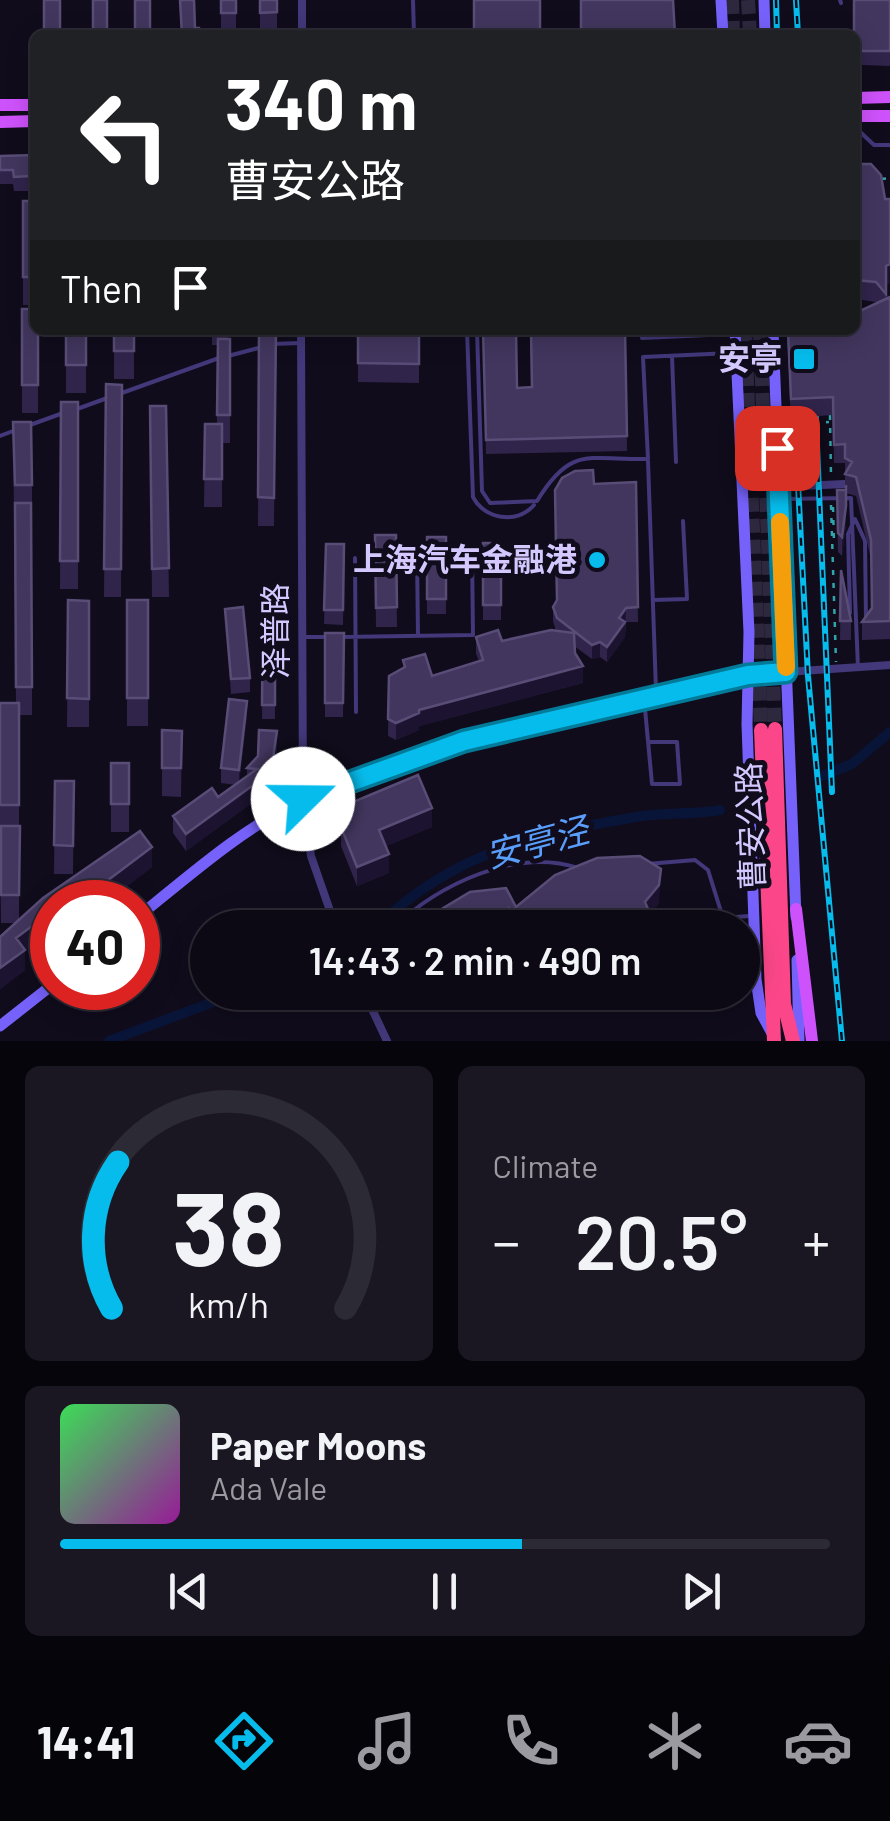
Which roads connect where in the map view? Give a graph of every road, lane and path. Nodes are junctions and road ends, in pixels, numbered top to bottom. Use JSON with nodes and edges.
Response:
{"nodes":[{"id":1,"x":302,"y":0,"type":"edge"},
{"id":2,"x":413,"y":0,"type":"edge"},
{"id":3,"x":721,"y":0,"type":"edge"},
{"id":4,"x":764,"y":0,"type":"edge"},
{"id":5,"x":302,"y":30,"type":"edge"},
{"id":6,"x":414,"y":30,"type":"edge"},
{"id":7,"x":723,"y":30,"type":"edge"},
{"id":8,"x":765,"y":30,"type":"edge"},
{"id":9,"x":890,"y":97,"type":"edge"},
{"id":10,"x":860,"y":98,"type":"edge"},
{"id":11,"x":0,"y":105,"type":"edge"},
{"id":12,"x":30,"y":105,"type":"edge"},
{"id":13,"x":860,"y":116,"type":"edge"},
{"id":14,"x":890,"y":116,"type":"edge"},
{"id":15,"x":30,"y":121,"type":"edge"},
{"id":16,"x":0,"y":122,"type":"edge"},
{"id":17,"x":860,"y":132,"type":"edge"},
{"id":18,"x":890,"y":145,"type":"edge"},
{"id":19,"x":872,"y":177,"type":"edge"},
{"id":20,"x":890,"y":178,"type":"edge"},
{"id":21,"x":862,"y":301,"type":"dead end"},
{"id":22,"x":860,"y":304,"type":"edge"},
{"id":23,"x":301,"y":335,"type":"edge"},
{"id":24,"x":467,"y":335,"type":"edge"},
{"id":25,"x":477,"y":335,"type":"edge"},
{"id":26,"x":642,"y":335,"type":"edge"},
{"id":27,"x":688,"y":335,"type":"edge"},
{"id":28,"x":735,"y":335,"type":"edge"},
{"id":29,"x":773,"y":335,"type":"edge"},
{"id":30,"x":301,"y":343,"type":"junction"},
{"id":31,"x":736,"y":353,"type":"junction"},
{"id":32,"x":672,"y":356,"type":"junction"},
{"id":33,"x":820,"y":416,"type":"dead end"},
{"id":34,"x":830,"y":422,"type":"junction"},
{"id":35,"x":820,"y":423,"type":"junction"},
{"id":36,"x":785,"y":424,"type":"dead end"},
{"id":37,"x":0,"y":436,"type":"edge"},
{"id":38,"x":648,"y":458,"type":"junction"},
{"id":39,"x":676,"y":462,"type":"dead end"},
{"id":40,"x":832,"y":484,"type":"junction"},
{"id":41,"x":845,"y":484,"type":"edge"},
{"id":42,"x":778,"y":493,"type":"junction"},
{"id":43,"x":832,"y":498,"type":"junction"},
{"id":44,"x":537,"y":501,"type":"junction"},
{"id":45,"x":855,"y":519,"type":"junction"},
{"id":46,"x":683,"y":521,"type":"dead end"},
{"id":47,"x":472,"y":550,"type":"dead end"},
{"id":48,"x":417,"y":554,"type":"dead end"},
{"id":49,"x":355,"y":558,"type":"dead end"},
{"id":50,"x":653,"y":600,"type":"junction"},
{"id":51,"x":356,"y":636,"type":"junction"},
{"id":52,"x":418,"y":636,"type":"junction"},
{"id":53,"x":857,"y":636,"type":"junction"},
{"id":54,"x":301,"y":637,"type":"junction"},
{"id":55,"x":890,"y":665,"type":"edge"},
{"id":56,"x":836,"y":668,"type":"junction"},
{"id":57,"x":858,"y":668,"type":"junction"},
{"id":58,"x":786,"y":672,"type":"junction"},
{"id":59,"x":748,"y":675,"type":"junction"},
{"id":60,"x":650,"y":697,"type":"junction"},
{"id":61,"x":356,"y":712,"type":"dead end"},
{"id":62,"x":652,"y":742,"type":"junction"},
{"id":63,"x":303,"y":799,"type":"junction"},
{"id":64,"x":638,"y":864,"type":"edge"},
{"id":65,"x":581,"y":869,"type":"edge"},
{"id":66,"x":160,"y":900,"type":"edge"},
{"id":67,"x":796,"y":909,"type":"junction"},
{"id":68,"x":330,"y":910,"type":"edge"},
{"id":69,"x":418,"y":910,"type":"edge"},
{"id":70,"x":720,"y":910,"type":"edge"},
{"id":71,"x":754,"y":910,"type":"edge"},
{"id":72,"x":30,"y":1002,"type":"edge"},
{"id":73,"x":760,"y":1005,"type":"edge"},
{"id":74,"x":372,"y":1010,"type":"edge"},
{"id":75,"x":0,"y":1026,"type":"edge"},
{"id":76,"x":774,"y":1039,"type":"edge"},
{"id":77,"x":387,"y":1041,"type":"edge"},
{"id":78,"x":796,"y":1041,"type":"edge"},
{"id":79,"x":812,"y":1041,"type":"edge"}],
"edges":[{"from":1,"to":5,"type":"street"},
{"from":2,"to":6,"type":"lane"},
{"from":3,"to":7,"type":"main road"},
{"from":4,"to":8,"type":"main road"},
{"from":9,"to":10,"type":"main road"},
{"from":11,"to":12,"type":"main road"},
{"from":13,"to":14,"type":"main road"},
{"from":15,"to":16,"type":"main road"},
{"from":17,"to":18,"type":"lane"},
{"from":19,"to":20,"type":"path"},
{"from":21,"to":22,"type":"path"},
{"from":23,"to":30,"type":"street","name":"泽普路"},
{"from":24,"to":44,"type":"lane"},
{"from":25,"to":44,"type":"lane"},
{"from":26,"to":27,"type":"lane"},
{"from":28,"to":31,"type":"main road"},
{"from":29,"to":42,"type":"main road"},
{"from":30,"to":37,"type":"lane"},
{"from":30,"to":54,"type":"street","name":"泽普路"},
{"from":31,"to":32,"type":"lane"},
{"from":31,"to":59,"type":"main road"},
{"from":32,"to":38,"type":"lane"},
{"from":32,"to":39,"type":"lane"},
{"from":33,"to":35,"type":"path"},
{"from":34,"to":35,"type":"path"},
{"from":34,"to":40,"type":"path"},
{"from":34,"to":40,"type":"path"},
{"from":35,"to":36,"type":"path"},
{"from":38,"to":44,"type":"lane"},
{"from":38,"to":50,"type":"lane"},
{"from":40,"to":41,"type":"street"},
{"from":40,"to":42,"type":"street"},
{"from":42,"to":43,"type":"lane"},
{"from":42,"to":58,"type":"main road"},
{"from":43,"to":45,"type":"lane"},
{"from":43,"to":56,"type":"path"},
{"from":45,"to":53,"type":"lane"},
{"from":45,"to":53,"type":"lane"},
{"from":46,"to":50,"type":"lane"},
{"from":47,"to":52,"type":"lane"},
{"from":48,"to":52,"type":"lane"},
{"from":49,"to":51,"type":"lane"},
{"from":50,"to":60,"type":"lane"},
{"from":51,"to":52,"type":"lane"},
{"from":51,"to":54,"type":"lane"},
{"from":51,"to":61,"type":"lane"},
{"from":53,"to":57,"type":"lane"},
{"from":54,"to":63,"type":"street","name":"泽普路"},
{"from":55,"to":57,"type":"street"},
{"from":56,"to":57,"type":"street"},
{"from":56,"to":58,"type":"street"},
{"from":58,"to":59,"type":"main road"},
{"from":58,"to":67,"type":"main road"},
{"from":59,"to":60,"type":"main road"},
{"from":59,"to":71,"type":"main road"},
{"from":60,"to":62,"type":"lane"},
{"from":60,"to":63,"type":"main road"},
{"from":62,"to":62,"type":"lane"},
{"from":63,"to":66,"type":"main road"},
{"from":63,"to":68,"type":"street","name":"泽普路"},
{"from":64,"to":70,"type":"lane"},
{"from":65,"to":69,"type":"lane"},
{"from":67,"to":78,"type":"main road"},
{"from":67,"to":79,"type":"main road"},
{"from":72,"to":75,"type":"main road"},
{"from":73,"to":76,"type":"main road"},
{"from":74,"to":77,"type":"street"},
{"from":76,"to":78,"type":"highway","name":"曹安公路"}]}
